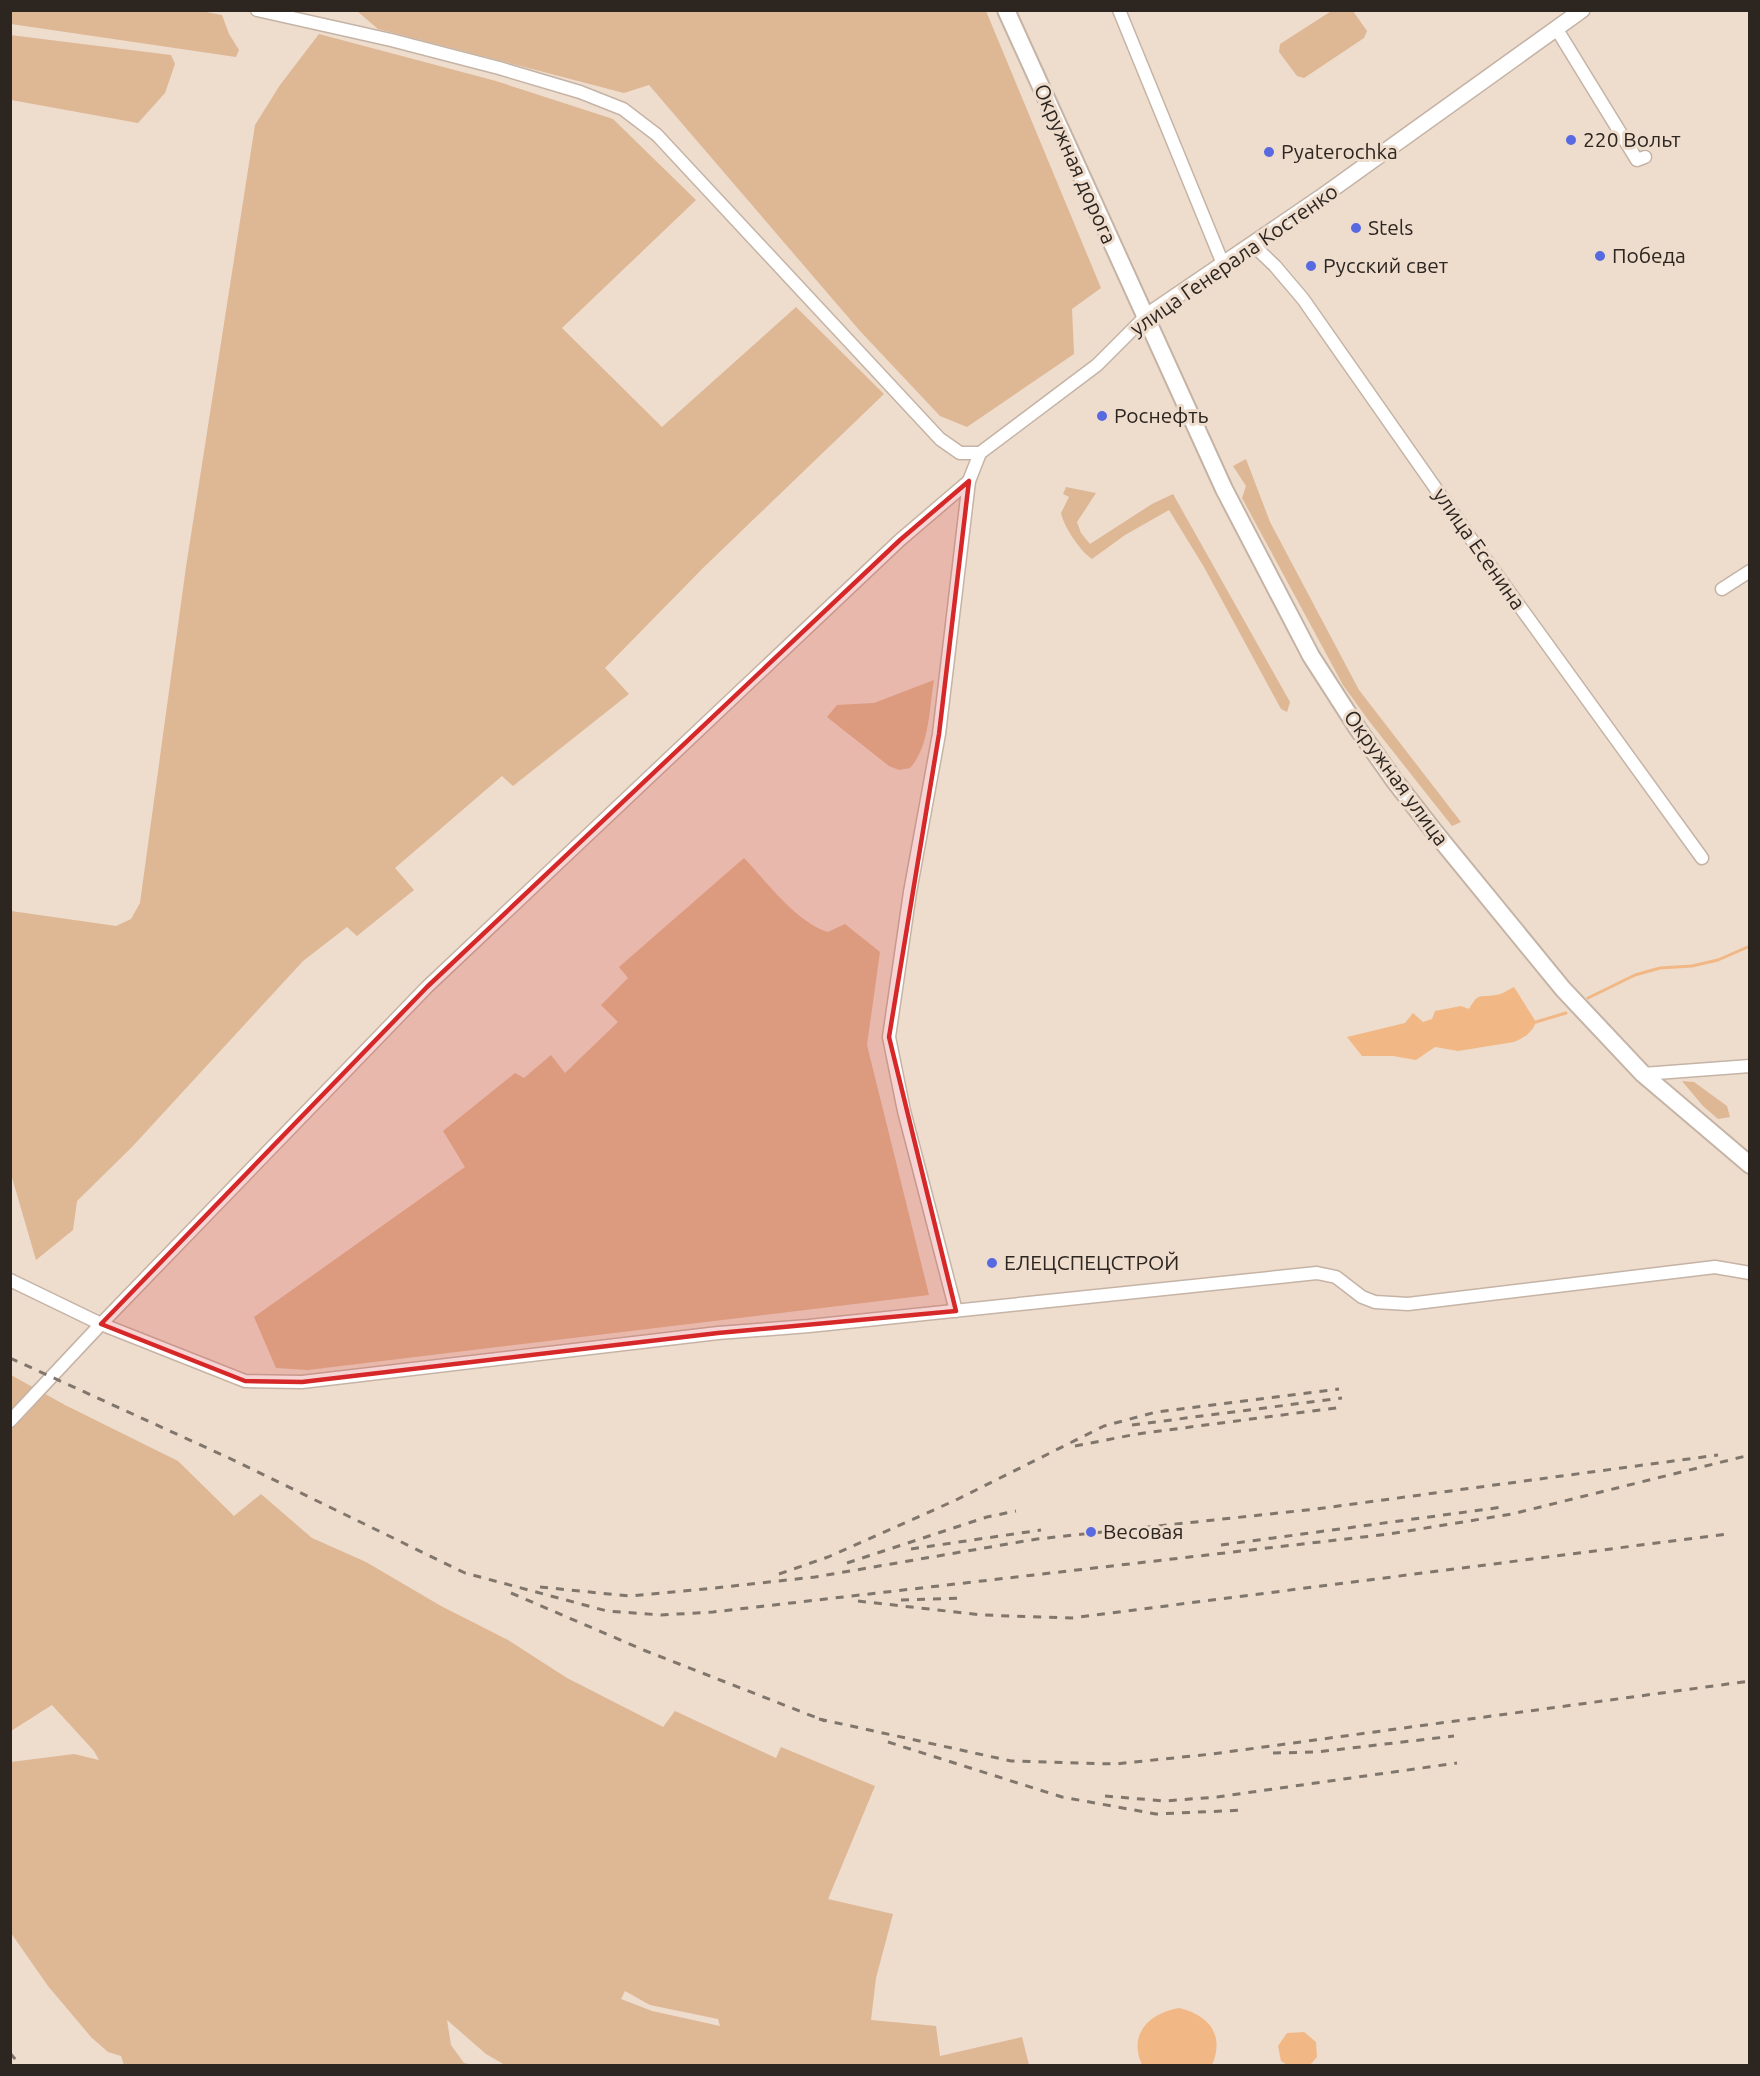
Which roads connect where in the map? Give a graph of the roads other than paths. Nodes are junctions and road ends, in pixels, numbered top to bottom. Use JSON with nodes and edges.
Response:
{"nodes":[{"id":1,"x":257,"y":10,"type":"edge"},
{"id":2,"x":1006,"y":10,"type":"edge"},
{"id":3,"x":1119,"y":10,"type":"edge"},
{"id":4,"x":1582,"y":10,"type":"edge"},
{"id":5,"x":1556,"y":28,"type":"junction"},
{"id":6,"x":1645,"y":157,"type":"dead end"},
{"id":7,"x":1252,"y":244,"type":"junction"},
{"id":8,"x":1222,"y":264,"type":"junction"},
{"id":9,"x":1144,"y":318,"type":"junction"},
{"id":10,"x":980,"y":453,"type":"junction"},
{"id":11,"x":969,"y":481,"type":"junction"},
{"id":12,"x":1749,"y":571,"type":"edge"},
{"id":13,"x":1722,"y":589,"type":"dead end"},
{"id":14,"x":1702,"y":858,"type":"dead end"},
{"id":15,"x":1749,"y":1066,"type":"edge"},
{"id":16,"x":1643,"y":1074,"type":"junction"},
{"id":17,"x":1749,"y":1165,"type":"edge"},
{"id":18,"x":1749,"y":1273,"type":"edge"},
{"id":19,"x":10,"y":1280,"type":"edge"},
{"id":20,"x":956,"y":1311,"type":"junction"},
{"id":21,"x":101,"y":1324,"type":"junction"},
{"id":22,"x":10,"y":1421,"type":"edge"}],
"edges":[{"from":1,"to":10,"type":"street"},
{"from":2,"to":9,"type":"highway","name":"Окружная дорога"},
{"from":3,"to":8,"type":"street"},
{"from":4,"to":5,"type":"main road","name":"улица Генерала Костенко"},
{"from":5,"to":6,"type":"street"},
{"from":5,"to":7,"type":"main road","name":"улица Генерала Костенко"},
{"from":7,"to":8,"type":"main road","name":"улица Генерала Костенко"},
{"from":7,"to":14,"type":"street","name":"улица Есенина"},
{"from":8,"to":9,"type":"main road","name":"улица Генерала Костенко"},
{"from":9,"to":10,"type":"street","name":"улица Генерала Костенко"},
{"from":9,"to":16,"type":"highway","name":"Окружная улица"},
{"from":10,"to":11,"type":"street"},
{"from":11,"to":20,"type":"street"},
{"from":11,"to":21,"type":"street"},
{"from":12,"to":13,"type":"street"},
{"from":15,"to":16,"type":"street"},
{"from":16,"to":17,"type":"highway","name":"Окружная улица"},
{"from":18,"to":20,"type":"street"},
{"from":19,"to":21,"type":"street"},
{"from":20,"to":21,"type":"street"},
{"from":21,"to":22,"type":"street"}]}
